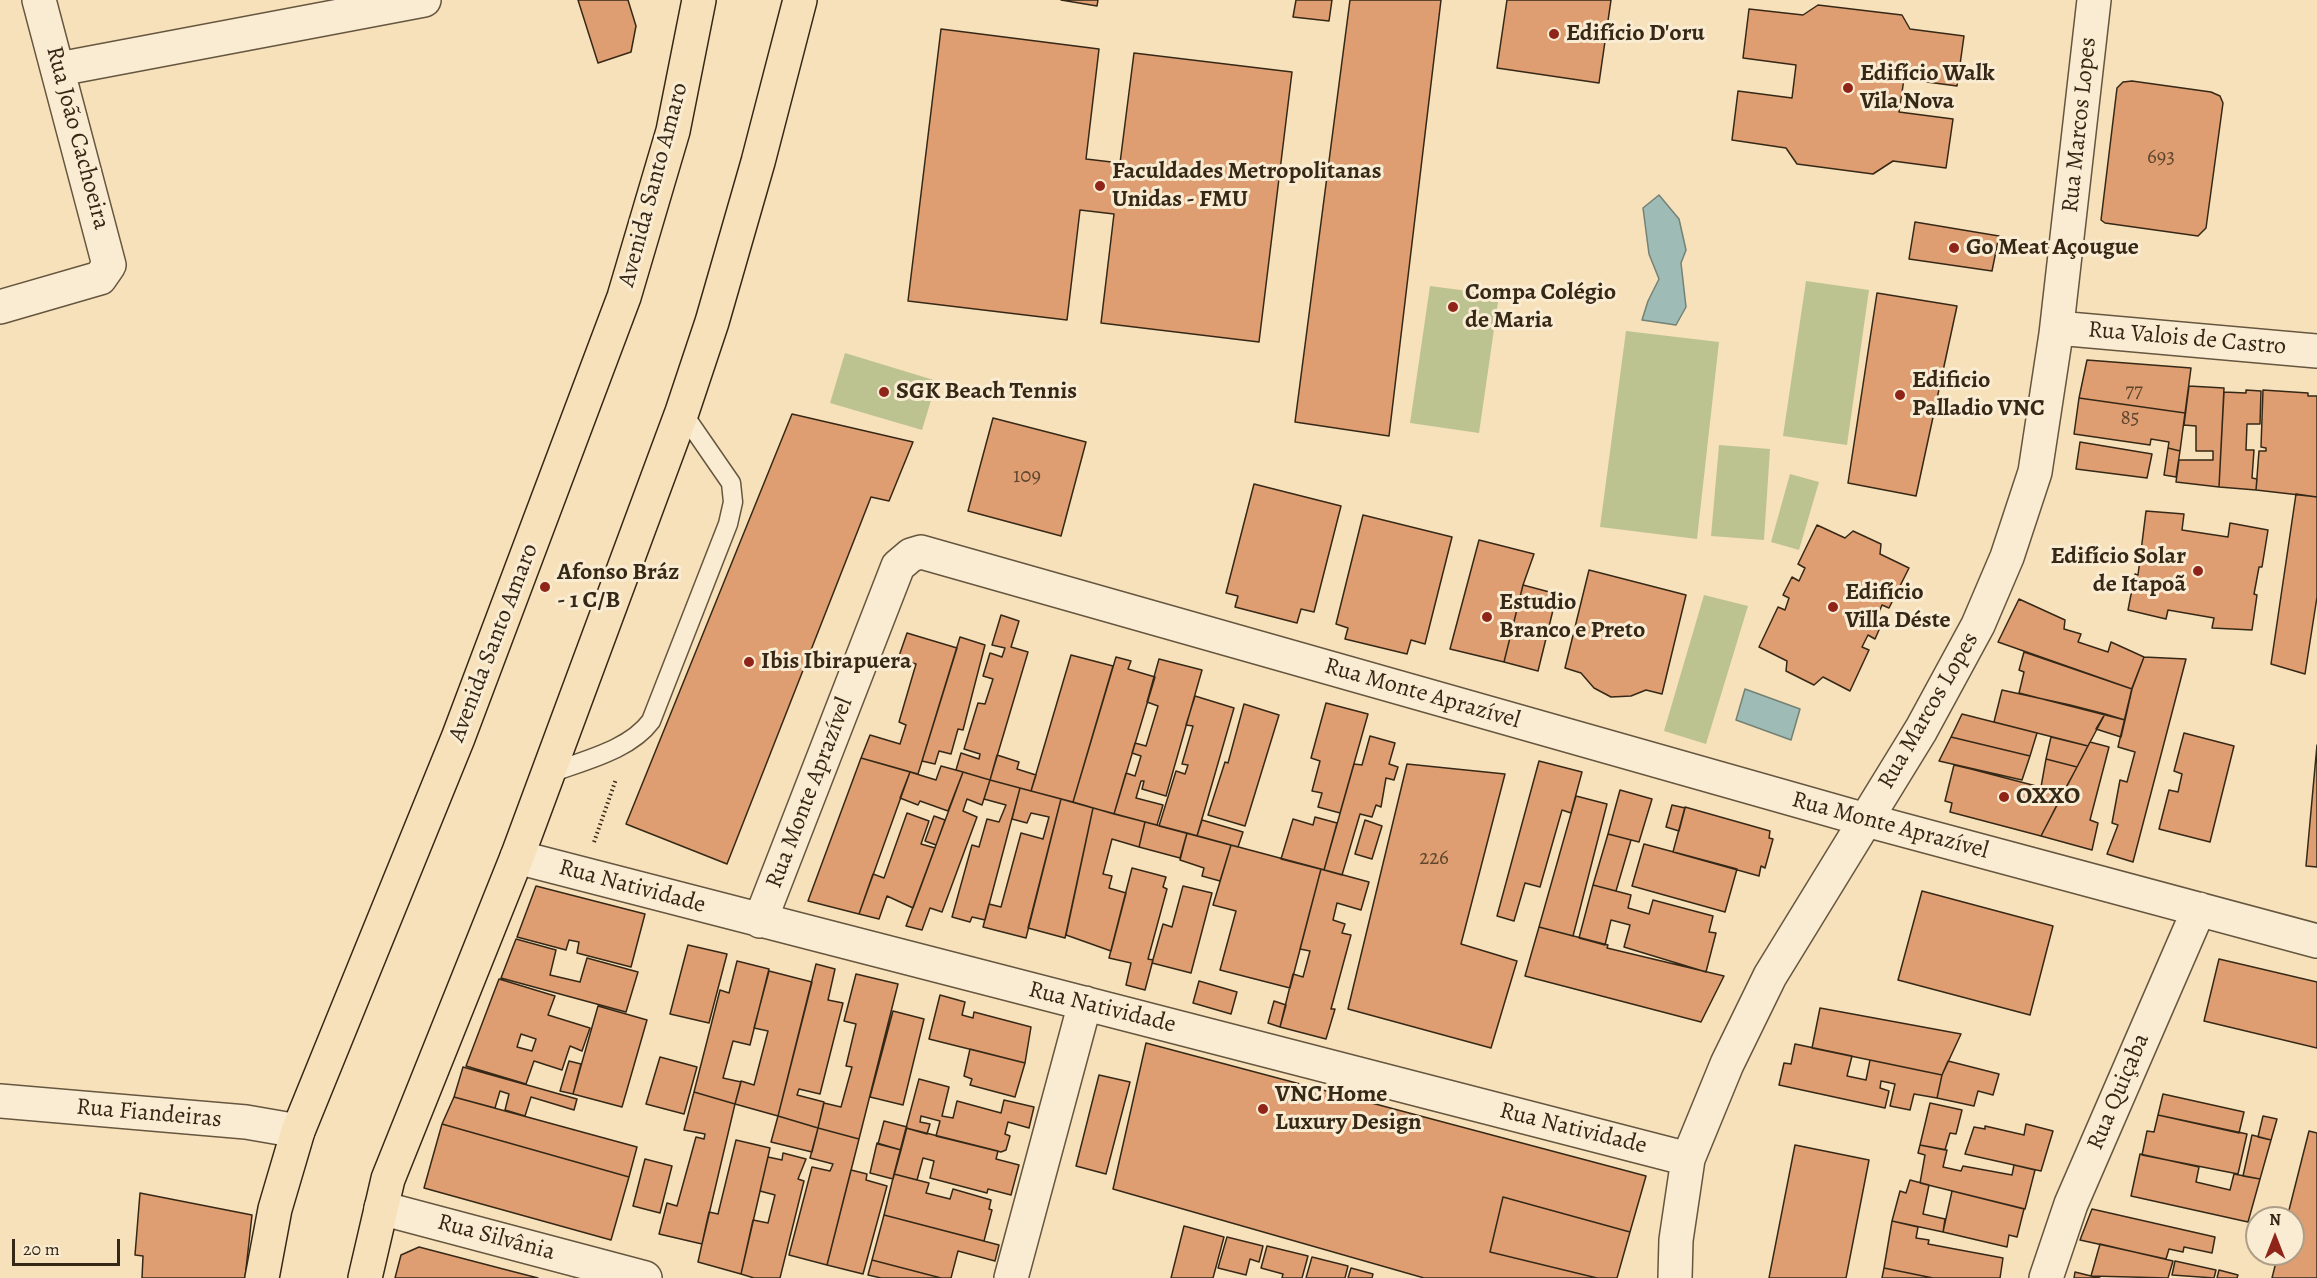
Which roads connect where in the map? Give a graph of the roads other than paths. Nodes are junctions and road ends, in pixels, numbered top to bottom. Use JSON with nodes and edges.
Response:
{"nodes":[{"id":1,"x":39,"y":0,"type":"edge"},
{"id":2,"x":424,"y":0,"type":"edge"},
{"id":3,"x":699,"y":0,"type":"edge"},
{"id":4,"x":800,"y":0,"type":"edge"},
{"id":5,"x":2094,"y":0,"type":"edge"},
{"id":6,"x":326,"y":9,"type":"edge"},
{"id":7,"x":59,"y":69,"type":"junction"},
{"id":8,"x":0,"y":307,"type":"edge"},
{"id":9,"x":2057,"y":328,"type":"junction"},
{"id":10,"x":2317,"y":351,"type":"edge"},
{"id":11,"x":682,"y":412,"type":"junction"},
{"id":12,"x":548,"y":774,"type":"junction"},
{"id":13,"x":1866,"y":820,"type":"junction"},
{"id":14,"x":517,"y":857,"type":"junction"},
{"id":15,"x":2199,"y":909,"type":"junction"},
{"id":16,"x":760,"y":921,"type":"junction"},
{"id":17,"x":2317,"y":941,"type":"edge"},
{"id":18,"x":1085,"y":1003,"type":"junction"},
{"id":19,"x":0,"y":1101,"type":"edge"},
{"id":20,"x":298,"y":1131,"type":"junction"},
{"id":21,"x":1688,"y":1159,"type":"junction"},
{"id":22,"x":381,"y":1208,"type":"junction"},
{"id":23,"x":262,"y":1278,"type":"edge"},
{"id":24,"x":365,"y":1278,"type":"edge"},
{"id":25,"x":645,"y":1278,"type":"edge"},
{"id":26,"x":1011,"y":1278,"type":"edge"},
{"id":27,"x":1675,"y":1278,"type":"edge"},
{"id":28,"x":2046,"y":1278,"type":"edge"}],
"edges":[{"from":1,"to":7,"type":"street","name":"Rua João Cachoeira"},
{"from":2,"to":6,"type":"street"},
{"from":3,"to":20,"type":"main road","name":"Avenida Santo Amaro"},
{"from":4,"to":11,"type":"main road"},
{"from":5,"to":9,"type":"street","name":"Rua Marcos Lopes"},
{"from":6,"to":7,"type":"street"},
{"from":7,"to":8,"type":"street","name":"Rua João Cachoeira"},
{"from":9,"to":10,"type":"street","name":"Rua Valois de Castro"},
{"from":9,"to":13,"type":"street","name":"Rua Marcos Lopes"},
{"from":11,"to":12,"type":"main road"},
{"from":11,"to":12,"type":"lane"},
{"from":12,"to":14,"type":"main road"},
{"from":13,"to":15,"type":"street","name":"Rua Monte Aprazível"},
{"from":13,"to":16,"type":"street","name":"Rua Monte Aprazível"},
{"from":13,"to":21,"type":"street","name":"Rua Marcos Lopes"},
{"from":14,"to":16,"type":"street","name":"Rua Natividade"},
{"from":14,"to":22,"type":"main road"},
{"from":15,"to":17,"type":"street","name":"Rua Monte Aprazível"},
{"from":15,"to":28,"type":"street","name":"Rua Quiçaba"},
{"from":16,"to":18,"type":"street","name":"Rua Natividade"},
{"from":18,"to":21,"type":"street","name":"Rua Natividade"},
{"from":18,"to":26,"type":"street"},
{"from":19,"to":20,"type":"street","name":"Rua Fiandeiras"},
{"from":20,"to":23,"type":"main road","name":"Avenida Santo Amaro"},
{"from":21,"to":27,"type":"street","name":"Rua Marcos Lopes"},
{"from":22,"to":24,"type":"main road"},
{"from":22,"to":25,"type":"street","name":"Rua Silvânia"}]}
